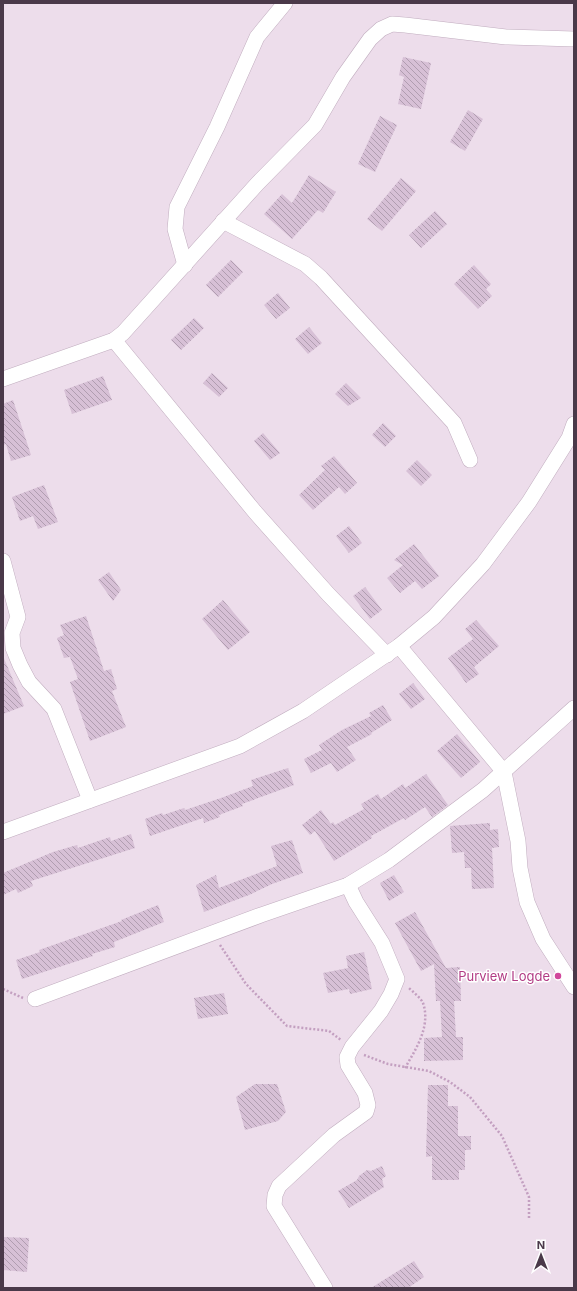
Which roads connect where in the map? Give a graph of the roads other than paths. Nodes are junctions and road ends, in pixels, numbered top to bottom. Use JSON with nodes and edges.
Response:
{"nodes":[{"id":1,"x":285,"y":3,"type":"edge"},
{"id":2,"x":574,"y":38,"type":"edge"},
{"id":3,"x":223,"y":221,"type":"junction"},
{"id":4,"x":184,"y":265,"type":"junction"},
{"id":5,"x":114,"y":340,"type":"junction"},
{"id":6,"x":3,"y":379,"type":"edge"},
{"id":7,"x":574,"y":424,"type":"edge"},
{"id":8,"x":470,"y":460,"type":"dead end"},
{"id":9,"x":3,"y":561,"type":"edge"},
{"id":10,"x":18,"y":617,"type":"junction"},
{"id":11,"x":3,"y":623,"type":"edge"},
{"id":12,"x":399,"y":646,"type":"junction"},
{"id":13,"x":387,"y":655,"type":"junction"},
{"id":14,"x":574,"y":708,"type":"edge"},
{"id":15,"x":504,"y":772,"type":"junction"},
{"id":16,"x":90,"y":800,"type":"junction"},
{"id":17,"x":3,"y":832,"type":"edge"},
{"id":18,"x":348,"y":885,"type":"junction"},
{"id":19,"x":574,"y":987,"type":"edge"},
{"id":20,"x":35,"y":999,"type":"road end"},
{"id":21,"x":325,"y":1288,"type":"edge"}],
"edges":[{"from":1,"to":4,"type":"street"},
{"from":2,"to":3,"type":"street"},
{"from":3,"to":4,"type":"street"},
{"from":3,"to":8,"type":"street"},
{"from":4,"to":5,"type":"street"},
{"from":5,"to":6,"type":"street"},
{"from":5,"to":13,"type":"street"},
{"from":7,"to":12,"type":"street"},
{"from":9,"to":10,"type":"street"},
{"from":10,"to":11,"type":"street"},
{"from":10,"to":16,"type":"street"},
{"from":12,"to":13,"type":"street"},
{"from":12,"to":15,"type":"street"},
{"from":13,"to":16,"type":"street"},
{"from":14,"to":15,"type":"street"},
{"from":15,"to":18,"type":"street"},
{"from":15,"to":19,"type":"street"},
{"from":16,"to":17,"type":"street"},
{"from":18,"to":20,"type":"street"},
{"from":18,"to":21,"type":"street"}]}
